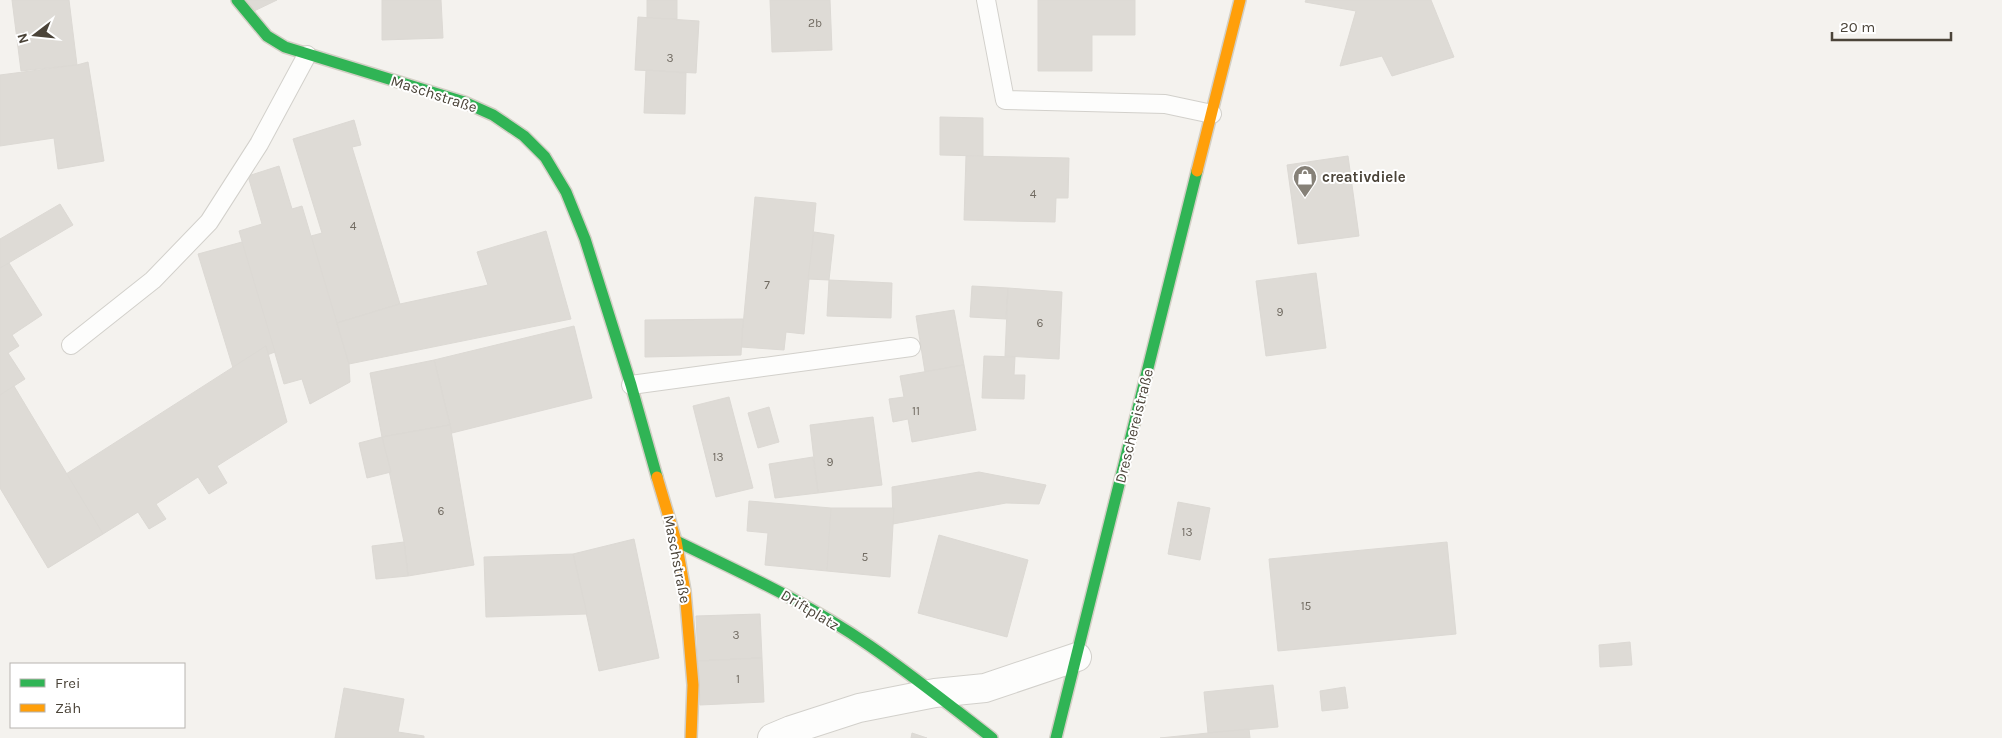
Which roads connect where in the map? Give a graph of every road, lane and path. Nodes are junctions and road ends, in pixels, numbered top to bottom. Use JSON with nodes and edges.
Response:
{"nodes":[{"id":1,"x":238,"y":0,"type":"edge"},
{"id":2,"x":986,"y":0,"type":"edge"},
{"id":3,"x":1240,"y":0,"type":"edge"},
{"id":4,"x":307,"y":55,"type":"junction"},
{"id":5,"x":1212,"y":114,"type":"junction"},
{"id":6,"x":71,"y":345,"type":"dead end"},
{"id":7,"x":911,"y":347,"type":"dead end"},
{"id":8,"x":631,"y":385,"type":"junction"},
{"id":9,"x":676,"y":541,"type":"junction"},
{"id":10,"x":1077,"y":658,"type":"junction"},
{"id":11,"x":935,"y":693,"type":"junction"},
{"id":12,"x":691,"y":738,"type":"edge"},
{"id":13,"x":772,"y":738,"type":"edge"},
{"id":14,"x":992,"y":738,"type":"edge"},
{"id":15,"x":1056,"y":738,"type":"edge"}],
"edges":[{"from":1,"to":4,"type":"street","name":"Maschstraße"},
{"from":2,"to":5,"type":"lane"},
{"from":3,"to":5,"type":"street","name":"Dreschereistraße"},
{"from":4,"to":6,"type":"lane"},
{"from":4,"to":8,"type":"street","name":"Maschstraße"},
{"from":5,"to":10,"type":"street","name":"Dreschereistraße"},
{"from":7,"to":8,"type":"lane"},
{"from":8,"to":9,"type":"street","name":"Maschstraße"},
{"from":9,"to":11,"type":"street","name":"Driftplatz"},
{"from":9,"to":12,"type":"street","name":"Maschstraße"},
{"from":10,"to":11,"type":"street"},
{"from":10,"to":15,"type":"street","name":"Dreschereistraße"},
{"from":11,"to":13,"type":"street"},
{"from":11,"to":14,"type":"street","name":"Driftplatz"}]}
